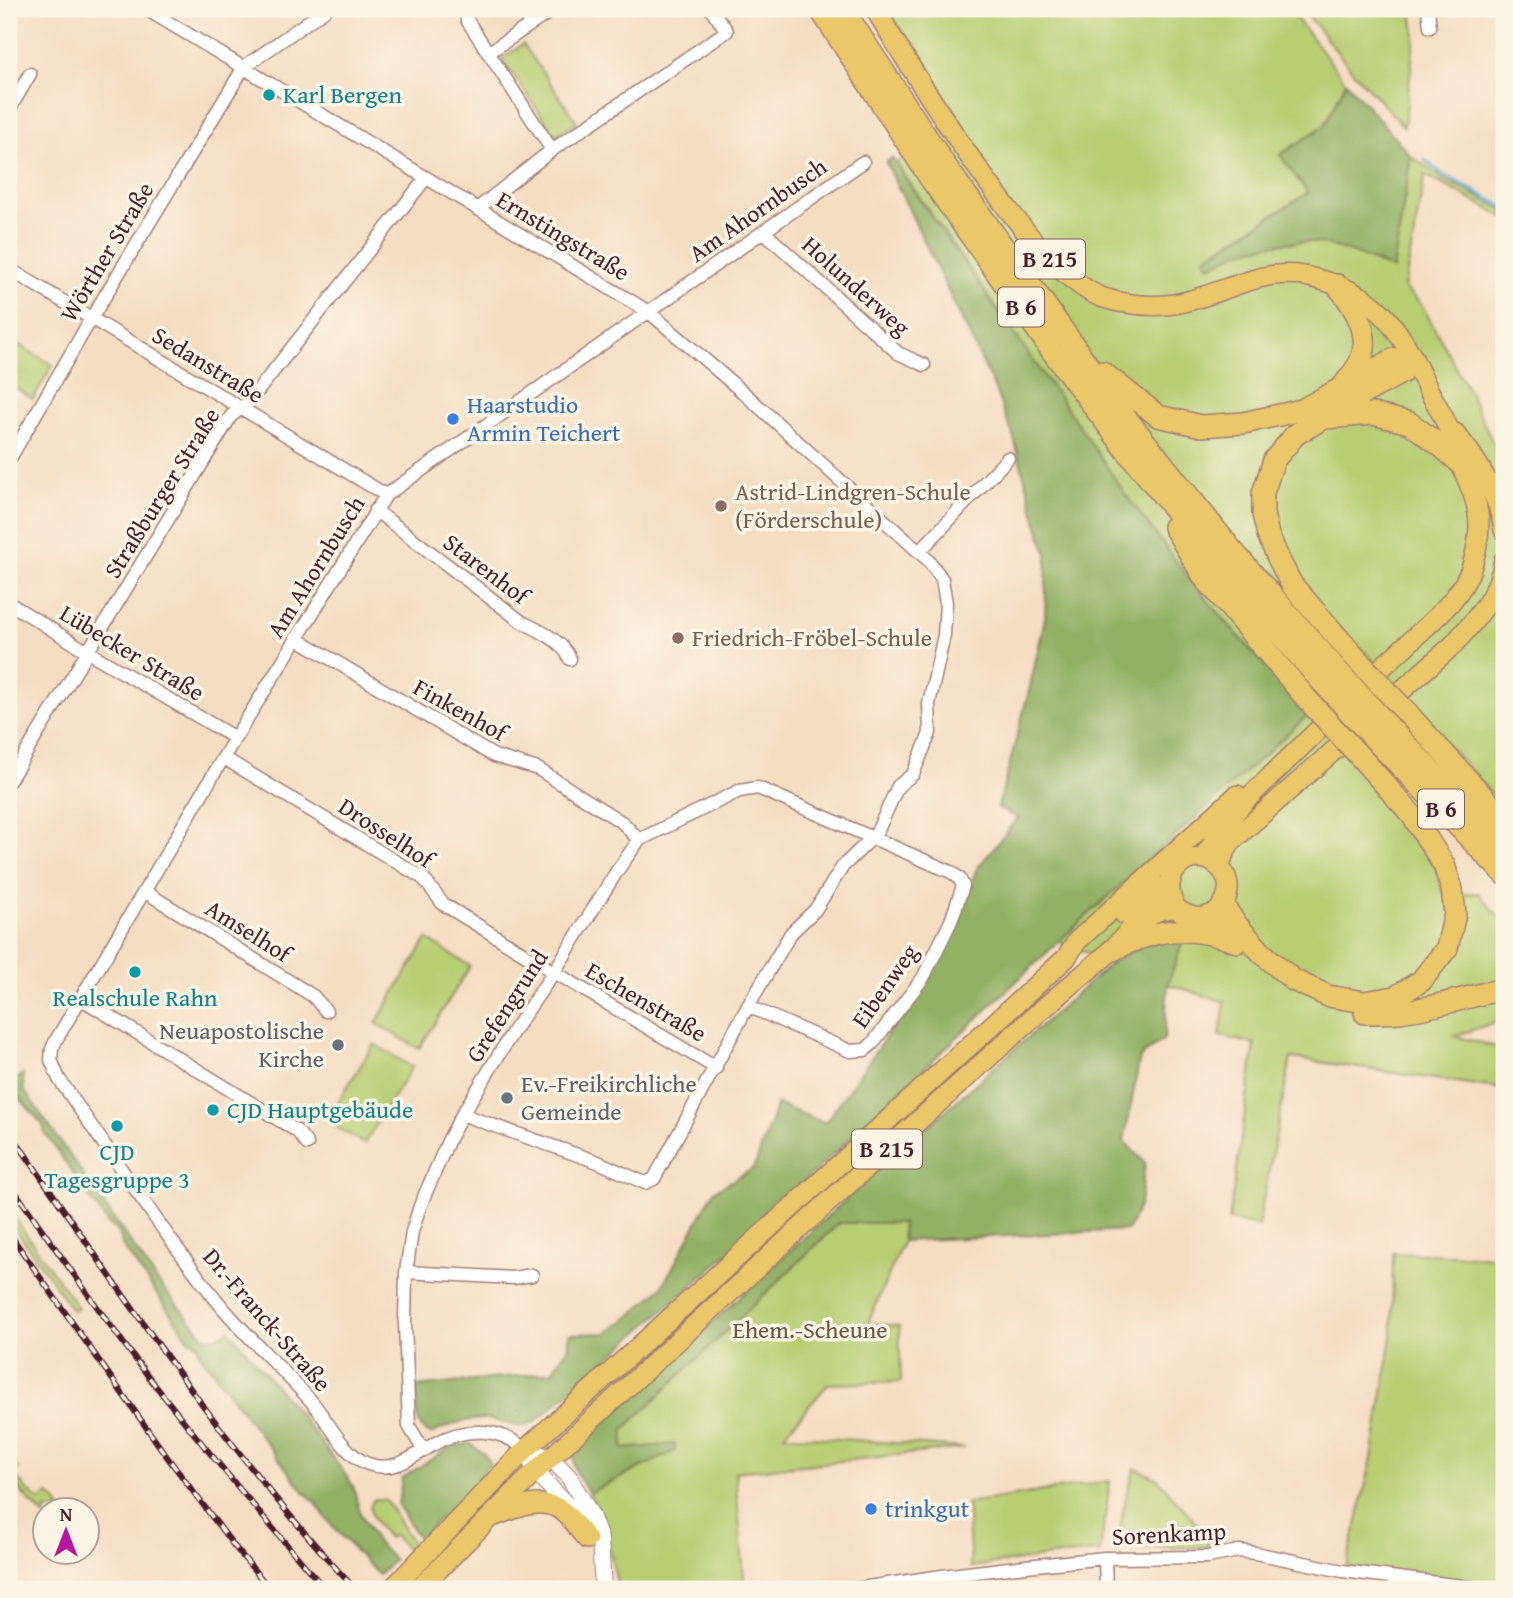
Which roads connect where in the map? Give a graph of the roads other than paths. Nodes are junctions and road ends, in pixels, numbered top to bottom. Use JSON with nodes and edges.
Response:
{"nodes":[{"id":1,"x":146,"y":9,"type":"edge"},
{"id":2,"x":326,"y":9,"type":"edge"},
{"id":3,"x":554,"y":9,"type":"edge"},
{"id":4,"x":711,"y":9,"type":"edge"},
{"id":5,"x":820,"y":9,"type":"edge"},
{"id":6,"x":843,"y":9,"type":"edge"},
{"id":7,"x":875,"y":9,"type":"edge"},
{"id":8,"x":1428,"y":9,"type":"edge"},
{"id":9,"x":467,"y":20,"type":"dead end"},
{"id":10,"x":1430,"y":27,"type":"dead end"},
{"id":11,"x":488,"y":53,"type":"junction"},
{"id":12,"x":244,"y":67,"type":"junction"},
{"id":13,"x":30,"y":74,"type":"dead end"},
{"id":14,"x":9,"y":110,"type":"edge"},
{"id":15,"x":552,"y":150,"type":"junction"},
{"id":16,"x":863,"y":162,"type":"dead end"},
{"id":17,"x":426,"y":178,"type":"junction"},
{"id":18,"x":477,"y":209,"type":"junction"},
{"id":19,"x":764,"y":232,"type":"junction"},
{"id":20,"x":9,"y":270,"type":"edge"},
{"id":21,"x":1336,"y":285,"type":"junction"},
{"id":22,"x":649,"y":312,"type":"junction"},
{"id":23,"x":91,"y":319,"type":"junction"},
{"id":24,"x":1077,"y":350,"type":"junction"},
{"id":25,"x":1412,"y":358,"type":"junction"},
{"id":26,"x":924,"y":365,"type":"dead end"},
{"id":27,"x":1342,"y":388,"type":"junction"},
{"id":28,"x":240,"y":409,"type":"junction"},
{"id":29,"x":1324,"y":418,"type":"junction"},
{"id":30,"x":1447,"y":424,"type":"junction"},
{"id":31,"x":1132,"y":456,"type":"junction"},
{"id":32,"x":1008,"y":458,"type":"dead end"},
{"id":33,"x":9,"y":460,"type":"edge"},
{"id":34,"x":1460,"y":463,"type":"junction"},
{"id":35,"x":386,"y":495,"type":"junction"},
{"id":36,"x":375,"y":510,"type":"junction"},
{"id":37,"x":1504,"y":530,"type":"edge"},
{"id":38,"x":919,"y":552,"type":"junction"},
{"id":39,"x":1504,"y":560,"type":"edge"},
{"id":40,"x":9,"y":604,"type":"edge"},
{"id":41,"x":296,"y":638,"type":"junction"},
{"id":42,"x":88,"y":652,"type":"junction"},
{"id":43,"x":569,"y":659,"type":"dead end"},
{"id":44,"x":1330,"y":676,"type":"junction"},
{"id":45,"x":1346,"y":699,"type":"junction"},
{"id":46,"x":1386,"y":737,"type":"junction"},
{"id":47,"x":235,"y":738,"type":"junction"},
{"id":48,"x":224,"y":758,"type":"junction"},
{"id":49,"x":9,"y":781,"type":"edge"},
{"id":50,"x":1504,"y":822,"type":"edge"},
{"id":51,"x":872,"y":838,"type":"junction"},
{"id":52,"x":639,"y":839,"type":"junction"},
{"id":53,"x":1504,"y":847,"type":"edge"},
{"id":54,"x":1211,"y":863,"type":"junction"},
{"id":55,"x":1504,"y":874,"type":"edge"},
{"id":56,"x":1169,"y":884,"type":"junction"},
{"id":57,"x":145,"y":891,"type":"junction"},
{"id":58,"x":1176,"y":908,"type":"junction"},
{"id":59,"x":1217,"y":910,"type":"junction"},
{"id":60,"x":1243,"y":945,"type":"junction"},
{"id":61,"x":1111,"y":951,"type":"junction"},
{"id":62,"x":1066,"y":958,"type":"junction"},
{"id":63,"x":554,"y":972,"type":"junction"},
{"id":64,"x":1504,"y":989,"type":"edge"},
{"id":65,"x":80,"y":998,"type":"junction"},
{"id":66,"x":748,"y":1006,"type":"junction"},
{"id":67,"x":326,"y":1011,"type":"dead end"},
{"id":68,"x":51,"y":1054,"type":"joint"},
{"id":69,"x":716,"y":1068,"type":"junction"},
{"id":70,"x":463,"y":1113,"type":"junction"},
{"id":71,"x":307,"y":1144,"type":"dead end"},
{"id":72,"x":406,"y":1272,"type":"junction"},
{"id":73,"x":532,"y":1275,"type":"dead end"},
{"id":74,"x":525,"y":1450,"type":"junction"},
{"id":75,"x":424,"y":1451,"type":"junction"},
{"id":76,"x":543,"y":1465,"type":"junction"},
{"id":77,"x":491,"y":1517,"type":"junction"},
{"id":78,"x":587,"y":1539,"type":"junction"},
{"id":79,"x":1105,"y":1558,"type":"junction"},
{"id":80,"x":603,"y":1581,"type":"edge"},
{"id":81,"x":1450,"y":1587,"type":"edge"},
{"id":82,"x":392,"y":1589,"type":"edge"},
{"id":83,"x":419,"y":1589,"type":"edge"},
{"id":84,"x":854,"y":1589,"type":"edge"},
{"id":85,"x":1106,"y":1589,"type":"edge"},
{"id":86,"x":1485,"y":1589,"type":"edge"}],
"edges":[{"from":1,"to":12,"type":"street","name":"Ernstingstraße"},
{"from":2,"to":12,"type":"street"},
{"from":3,"to":11,"type":"street"},
{"from":4,"to":15,"type":"street"},
{"from":5,"to":31,"type":"highway","number":"B 6"},
{"from":6,"to":24,"type":"highway","number":"B 6"},
{"from":7,"to":21,"type":"main road","number":"B 215"},
{"from":8,"to":10,"type":"street"},
{"from":9,"to":11,"type":"street"},
{"from":11,"to":15,"type":"street"},
{"from":12,"to":17,"type":"street","name":"Ernstingstraße"},
{"from":12,"to":23,"type":"street","name":"Wörther Straße"},
{"from":13,"to":14,"type":"street"},
{"from":15,"to":18,"type":"street"},
{"from":16,"to":19,"type":"street","name":"Am Ahornbusch"},
{"from":17,"to":18,"type":"street","name":"Ernstingstraße"},
{"from":17,"to":28,"type":"street","name":"Straßburger Straße"},
{"from":18,"to":22,"type":"street","name":"Ernstingstraße"},
{"from":19,"to":22,"type":"street","name":"Am Ahornbusch"},
{"from":19,"to":26,"type":"street","name":"Holunderweg"},
{"from":20,"to":23,"type":"street","name":"Sedanstraße"},
{"from":21,"to":25,"type":"main road","number":"B 215"},
{"from":21,"to":27,"type":"highway"},
{"from":22,"to":35,"type":"street","name":"Am Ahornbusch"},
{"from":22,"to":38,"type":"street","name":"Ernstingstraße"},
{"from":23,"to":28,"type":"street","name":"Sedanstraße"},
{"from":23,"to":33,"type":"street","name":"Wörther Straße"},
{"from":24,"to":27,"type":"highway"},
{"from":24,"to":44,"type":"highway","number":"B 6"},
{"from":25,"to":27,"type":"highway"},
{"from":25,"to":29,"type":"highway"},
{"from":25,"to":30,"type":"main road","number":"B 215"},
{"from":28,"to":35,"type":"street","name":"Sedanstraße"},
{"from":28,"to":42,"type":"street","name":"Straßburger Straße"},
{"from":29,"to":34,"type":"highway"},
{"from":29,"to":50,"type":"highway","bridge":true},
{"from":30,"to":34,"type":"main road","number":"B 215"},
{"from":30,"to":37,"type":"main road","number":"B 215"},
{"from":31,"to":44,"type":"highway","number":"B 6"},
{"from":31,"to":59,"type":"highway","bridge":true},
{"from":32,"to":38,"type":"street"},
{"from":34,"to":45,"type":"main road","number":"B 215"},
{"from":35,"to":36,"type":"street","name":"Am Ahornbusch"},
{"from":36,"to":41,"type":"street","name":"Am Ahornbusch"},
{"from":36,"to":43,"type":"street","name":"Starenhof"},
{"from":38,"to":51,"type":"street","name":"Ernstingstraße"},
{"from":39,"to":54,"type":"main road"},
{"from":40,"to":42,"type":"street","name":"Lübecker Straße"},
{"from":41,"to":47,"type":"street","name":"Am Ahornbusch"},
{"from":41,"to":52,"type":"street","name":"Finkenhof"},
{"from":42,"to":47,"type":"street","name":"Lübecker Straße"},
{"from":42,"to":49,"type":"street","name":"Straßburger Straße"},
{"from":44,"to":46,"type":"highway","number":"B 6","bridge":true},
{"from":45,"to":54,"type":"main road","number":"B 215"},
{"from":45,"to":62,"type":"main road","number":"B 215"},
{"from":46,"to":53,"type":"highway","number":"B 6"},
{"from":46,"to":55,"type":"highway","number":"B 6"},
{"from":47,"to":48,"type":"street","name":"Am Ahornbusch"},
{"from":48,"to":57,"type":"street","name":"Am Ahornbusch"},
{"from":48,"to":63,"type":"street","name":"Drosselhof"},
{"from":51,"to":52,"type":"street","name":"Grefengrund"},
{"from":51,"to":66,"type":"street","name":"Ernstingstraße"},
{"from":51,"to":66,"type":"street","name":"Eibenweg"},
{"from":52,"to":63,"type":"street","name":"Grefengrund"},
{"from":54,"to":56,"type":"main road","number":"B 215"},
{"from":54,"to":59,"type":"main road"},
{"from":56,"to":58,"type":"main road"},
{"from":56,"to":62,"type":"main road","number":"B 215"},
{"from":57,"to":65,"type":"street","name":"Am Ahornbusch"},
{"from":57,"to":67,"type":"street","name":"Amselhof"},
{"from":58,"to":59,"type":"main road"},
{"from":58,"to":61,"type":"main road","number":"B 215"},
{"from":59,"to":60,"type":"highway"},
{"from":60,"to":61,"type":"highway"},
{"from":60,"to":64,"type":"highway"},
{"from":61,"to":76,"type":"main road","number":"B 215"},
{"from":62,"to":74,"type":"main road","number":"B 215"},
{"from":63,"to":69,"type":"street","name":"Eschenstraße"},
{"from":63,"to":70,"type":"street","name":"Grefengrund"},
{"from":65,"to":68,"type":"street","name":"Am Ahornbusch"},
{"from":65,"to":71,"type":"street"},
{"from":66,"to":69,"type":"street","name":"Ernstingstraße"},
{"from":68,"to":75,"type":"street","name":"Dr.-Franck-Straße"},
{"from":69,"to":70,"type":"street","name":"Ernstingstraße"},
{"from":70,"to":72,"type":"street","name":"Grefengrund"},
{"from":72,"to":73,"type":"street"},
{"from":72,"to":75,"type":"street","name":"Grefengrund"},
{"from":74,"to":75,"type":"street","name":"Dr.-Franck-Straße"},
{"from":74,"to":76,"type":"street"},
{"from":74,"to":82,"type":"main road","number":"B 215"},
{"from":76,"to":77,"type":"main road","number":"B 215"},
{"from":76,"to":78,"type":"street"},
{"from":76,"to":80,"type":"street"},
{"from":77,"to":78,"type":"main road"},
{"from":77,"to":83,"type":"main road","number":"B 215"},
{"from":78,"to":80,"type":"street"},
{"from":79,"to":81,"type":"street","name":"Sorenkamp"},
{"from":79,"to":84,"type":"street","name":"Sorenkamp"},
{"from":79,"to":85,"type":"street"},
{"from":81,"to":86,"type":"street","name":"Sorenkamp"}]}
